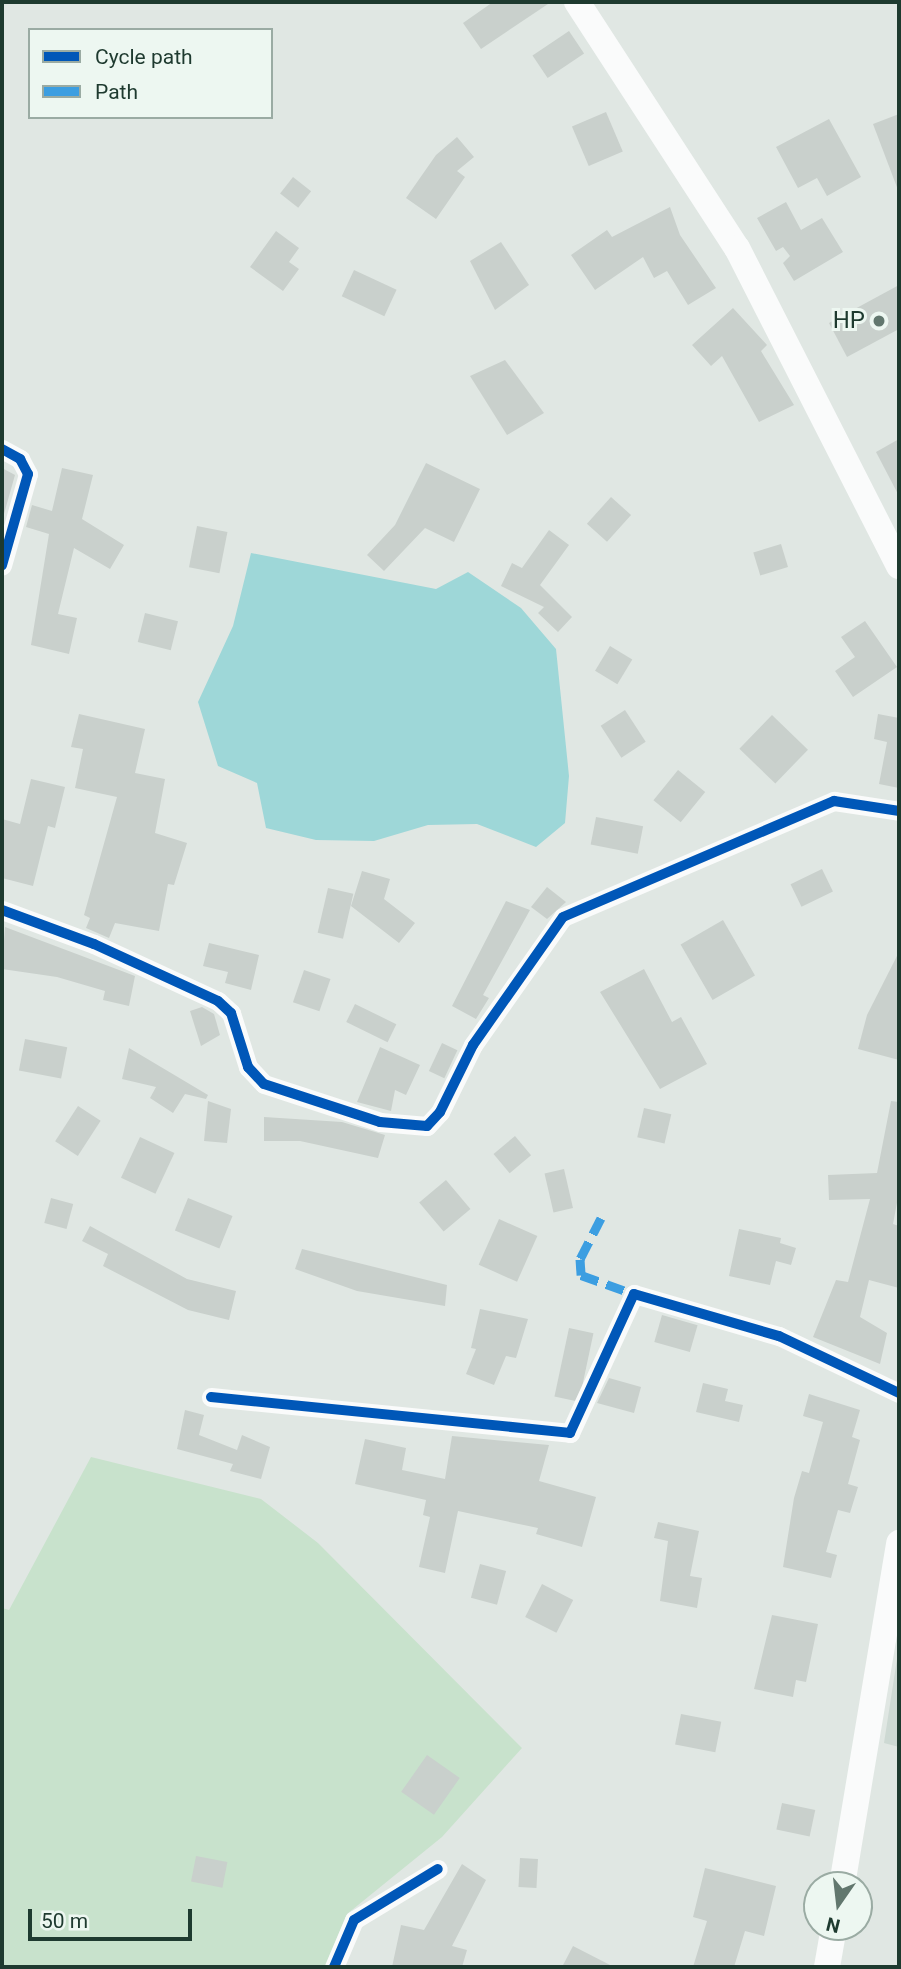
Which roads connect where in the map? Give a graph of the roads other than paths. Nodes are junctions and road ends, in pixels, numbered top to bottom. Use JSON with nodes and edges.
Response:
{"nodes":[{"id":1,"x":577,"y":2,"type":"edge"},
{"id":2,"x":2,"y":449,"type":"edge"},
{"id":3,"x":2,"y":565,"type":"edge"},
{"id":4,"x":899,"y":566,"type":"edge"},
{"id":5,"x":899,"y":811,"type":"edge"},
{"id":6,"x":2,"y":910,"type":"edge"},
{"id":7,"x":899,"y":1393,"type":"edge"},
{"id":8,"x":211,"y":1397,"type":"dead end"},
{"id":9,"x":899,"y":1543,"type":"edge"},
{"id":10,"x":438,"y":1869,"type":"dead end"},
{"id":11,"x":844,"y":1871,"type":"edge"},
{"id":12,"x":832,"y":1941,"type":"edge"},
{"id":13,"x":334,"y":1967,"type":"edge"},
{"id":14,"x":827,"y":1967,"type":"edge"}],
"edges":[{"from":1,"to":4,"type":"main road"},
{"from":2,"to":3,"type":"street"},
{"from":5,"to":6,"type":"street"},
{"from":7,"to":8,"type":"street"},
{"from":9,"to":11,"type":"main road"},
{"from":10,"to":13,"type":"street"},
{"from":12,"to":14,"type":"main road"}]}
